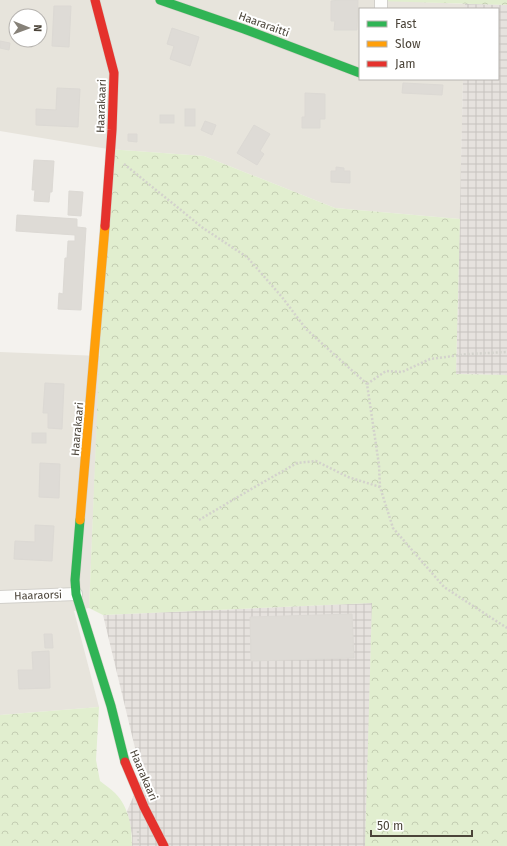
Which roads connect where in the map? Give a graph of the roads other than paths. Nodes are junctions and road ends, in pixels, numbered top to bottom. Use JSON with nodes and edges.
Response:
{"nodes":[{"id":1,"x":95,"y":0,"type":"edge"},
{"id":2,"x":160,"y":0,"type":"edge"},
{"id":3,"x":359,"y":73,"type":"edge"},
{"id":4,"x":76,"y":594,"type":"junction"},
{"id":5,"x":0,"y":597,"type":"edge"},
{"id":6,"x":164,"y":846,"type":"edge"}],
"edges":[{"from":1,"to":4,"type":"street","name":"Haarakaari"},
{"from":2,"to":3,"type":"street","name":"Haararaitti"},
{"from":4,"to":5,"type":"street","name":"Haaraorsi"},
{"from":4,"to":6,"type":"street","name":"Haarakaari"}]}
